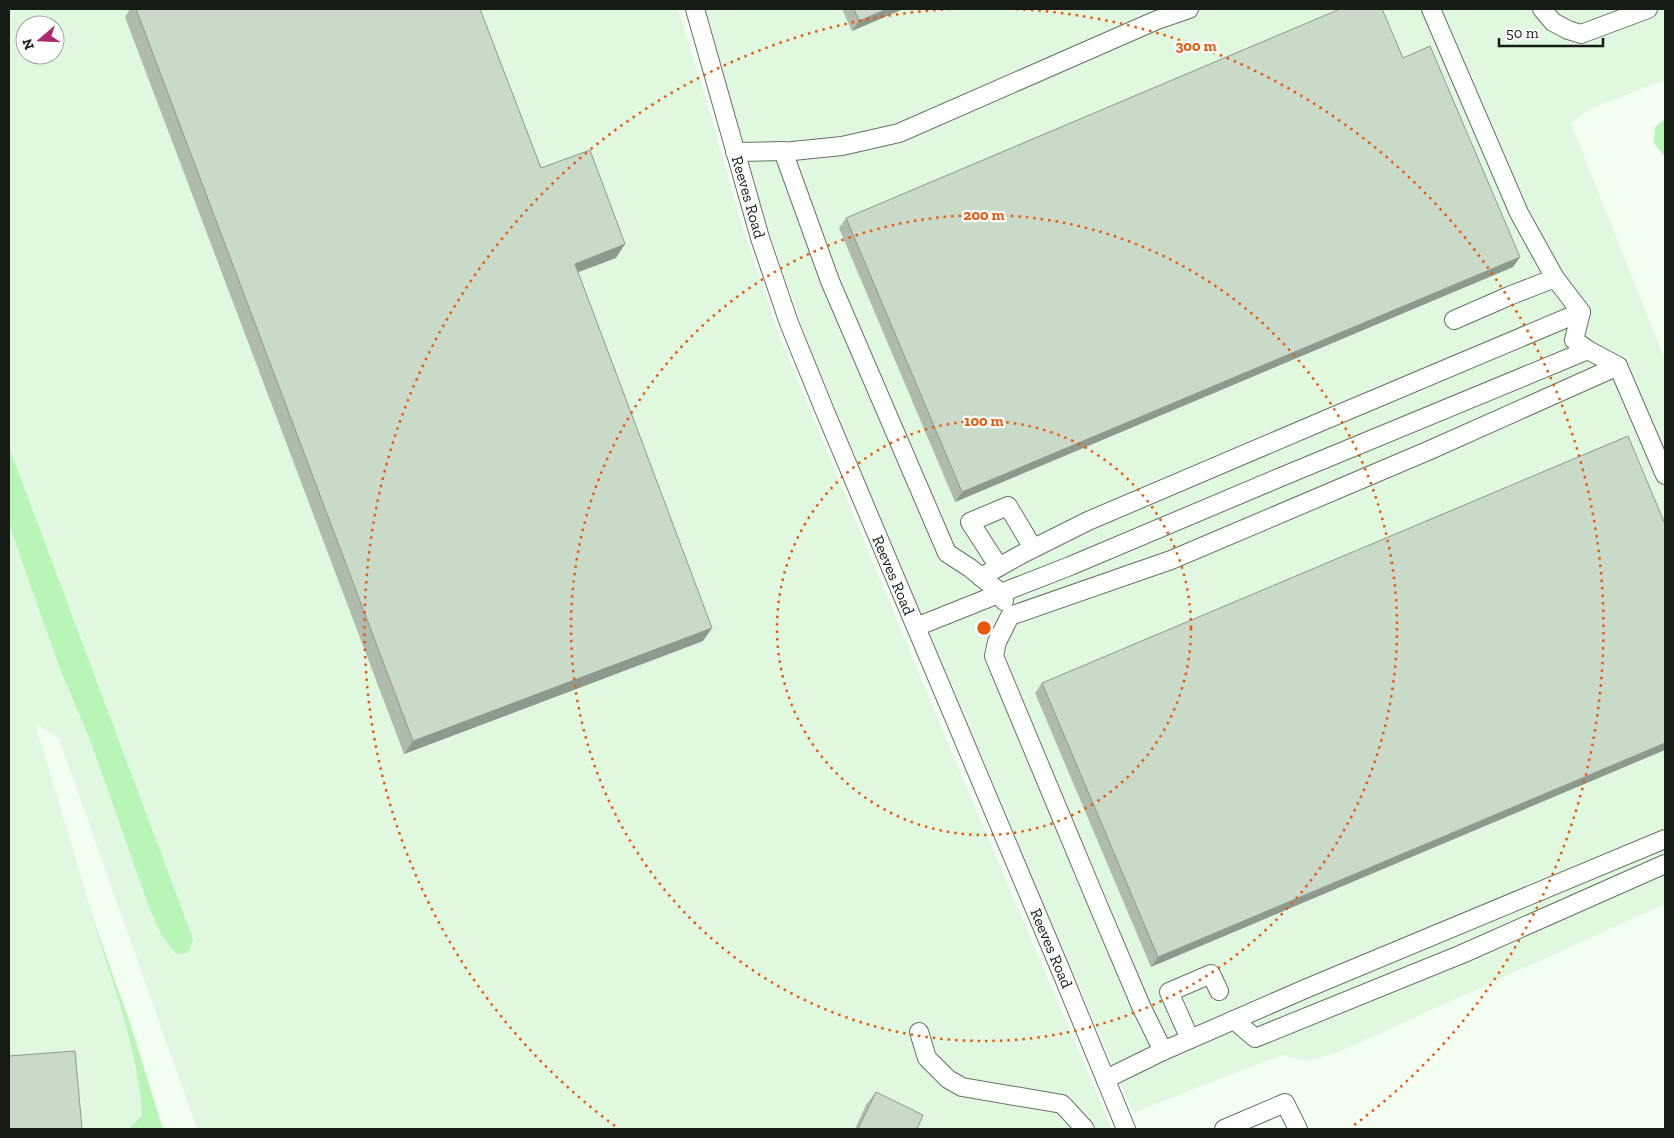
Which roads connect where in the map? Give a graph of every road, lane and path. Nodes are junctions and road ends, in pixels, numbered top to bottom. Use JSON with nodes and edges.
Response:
{"nodes":[{"id":1,"x":695,"y":9,"type":"edge"},
{"id":2,"x":1189,"y":9,"type":"edge"},
{"id":3,"x":1431,"y":9,"type":"edge"},
{"id":4,"x":1542,"y":9,"type":"edge"},
{"id":5,"x":1648,"y":9,"type":"edge"},
{"id":6,"x":735,"y":152,"type":"junction"},
{"id":7,"x":783,"y":152,"type":"junction"},
{"id":8,"x":1555,"y":278,"type":"junction"},
{"id":9,"x":1582,"y":312,"type":"junction"},
{"id":10,"x":1454,"y":320,"type":"dead end"},
{"id":11,"x":1588,"y":350,"type":"junction"},
{"id":12,"x":1618,"y":366,"type":"junction"},
{"id":13,"x":1665,"y":475,"type":"edge"},
{"id":14,"x":1034,"y":548,"type":"junction"},
{"id":15,"x":999,"y":567,"type":"junction"},
{"id":16,"x":981,"y":577,"type":"junction"},
{"id":17,"x":1001,"y":593,"type":"junction"},
{"id":18,"x":1010,"y":616,"type":"junction"},
{"id":19,"x":916,"y":627,"type":"junction"},
{"id":20,"x":1665,"y":840,"type":"edge"},
{"id":21,"x":1665,"y":864,"type":"edge"},
{"id":22,"x":1218,"y":991,"type":"dead end"},
{"id":23,"x":1234,"y":1020,"type":"junction"},
{"id":24,"x":919,"y":1032,"type":"dead end"},
{"id":25,"x":1190,"y":1039,"type":"junction"},
{"id":26,"x":1163,"y":1050,"type":"junction"},
{"id":27,"x":1106,"y":1079,"type":"junction"},
{"id":28,"x":1085,"y":1129,"type":"edge"},
{"id":29,"x":1126,"y":1129,"type":"edge"},
{"id":30,"x":1224,"y":1129,"type":"edge"},
{"id":31,"x":1298,"y":1129,"type":"edge"}],
"edges":[{"from":1,"to":6,"type":"street","name":"Reeves Road"},
{"from":2,"to":7,"type":"street"},
{"from":3,"to":8,"type":"street"},
{"from":4,"to":5,"type":"street"},
{"from":6,"to":7,"type":"street"},
{"from":6,"to":19,"type":"street","name":"Reeves Road"},
{"from":7,"to":16,"type":"street"},
{"from":8,"to":9,"type":"street"},
{"from":8,"to":10,"type":"street"},
{"from":9,"to":11,"type":"street"},
{"from":9,"to":14,"type":"street"},
{"from":11,"to":12,"type":"street"},
{"from":11,"to":17,"type":"street"},
{"from":12,"to":13,"type":"street"},
{"from":12,"to":18,"type":"street"},
{"from":14,"to":15,"type":"street"},
{"from":14,"to":15,"type":"street"},
{"from":15,"to":16,"type":"street"},
{"from":16,"to":17,"type":"street"},
{"from":17,"to":18,"type":"street"},
{"from":17,"to":19,"type":"street"},
{"from":18,"to":26,"type":"street"},
{"from":19,"to":27,"type":"street","name":"Reeves Road"},
{"from":20,"to":23,"type":"street"},
{"from":21,"to":23,"type":"street"},
{"from":22,"to":25,"type":"street"},
{"from":23,"to":25,"type":"street"},
{"from":24,"to":28,"type":"street"},
{"from":25,"to":26,"type":"street"},
{"from":26,"to":27,"type":"street"},
{"from":27,"to":29,"type":"street","name":"Reeves Road"},
{"from":30,"to":31,"type":"street"}]}
